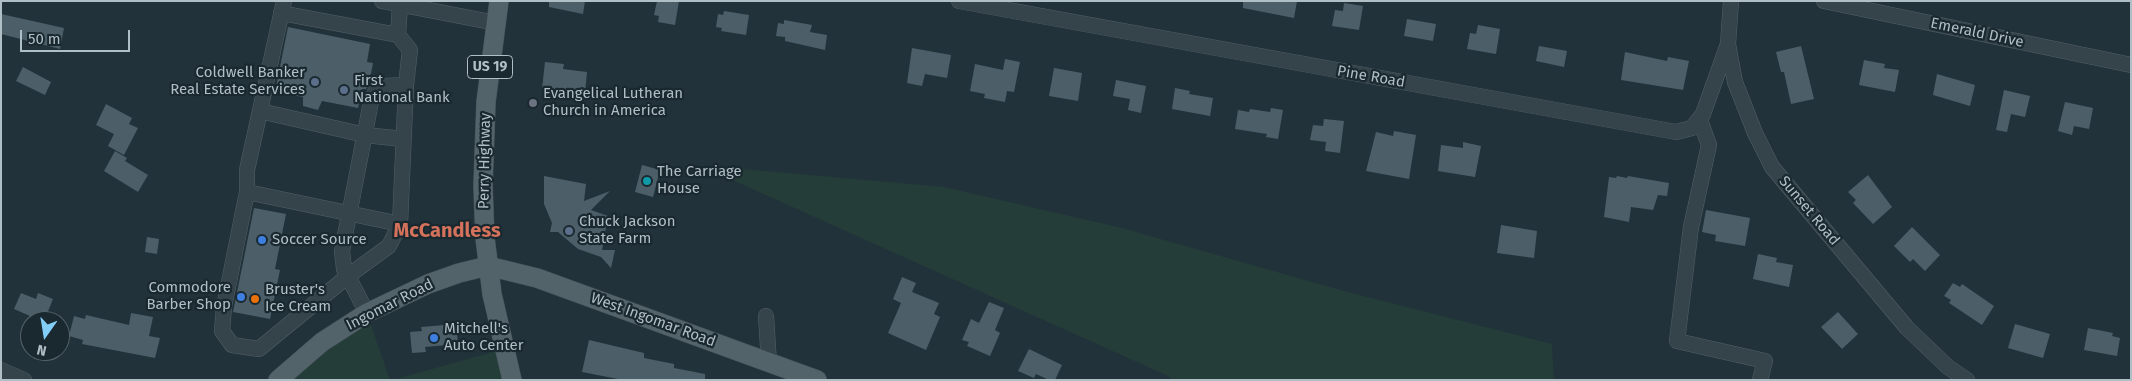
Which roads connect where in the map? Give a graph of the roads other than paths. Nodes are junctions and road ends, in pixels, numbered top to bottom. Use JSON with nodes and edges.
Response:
{"nodes":[{"id":1,"x":382,"y":1,"type":"edge"},
{"id":2,"x":499,"y":1,"type":"edge"},
{"id":3,"x":959,"y":1,"type":"edge"},
{"id":4,"x":1731,"y":1,"type":"edge"},
{"id":5,"x":1824,"y":1,"type":"edge"},
{"id":6,"x":400,"y":5,"type":"junction"},
{"id":7,"x":282,"y":7,"type":"edge"},
{"id":8,"x":496,"y":23,"type":"junction"},
{"id":9,"x":398,"y":35,"type":"junction"},
{"id":10,"x":1728,"y":44,"type":"junction"},
{"id":11,"x":2131,"y":65,"type":"edge"},
{"id":12,"x":406,"y":85,"type":"junction"},
{"id":13,"x":260,"y":111,"type":"junction"},
{"id":14,"x":1700,"y":120,"type":"junction"},
{"id":15,"x":364,"y":134,"type":"junction"},
{"id":16,"x":403,"y":139,"type":"junction"},
{"id":17,"x":248,"y":192,"type":"junction"},
{"id":18,"x":350,"y":212,"type":"junction"},
{"id":19,"x":400,"y":224,"type":"junction"},
{"id":20,"x":488,"y":266,"type":"junction"},
{"id":21,"x":348,"y":276,"type":"junction"},
{"id":22,"x":367,"y":313,"type":"junction"},
{"id":23,"x":766,"y":316,"type":"dead end"},
{"id":24,"x":770,"y":363,"type":"junction"},
{"id":25,"x":1,"y":370,"type":"edge"},
{"id":26,"x":24,"y":380,"type":"edge"},
{"id":27,"x":278,"y":380,"type":"edge"},
{"id":28,"x":512,"y":380,"type":"edge"},
{"id":29,"x":817,"y":380,"type":"edge"},
{"id":30,"x":1760,"y":380,"type":"edge"},
{"id":31,"x":1967,"y":380,"type":"edge"}],
"edges":[{"from":1,"to":6,"type":"street"},
{"from":2,"to":8,"type":"main road","name":"Perry Highway","number":"US 19"},
{"from":3,"to":14,"type":"street","name":"Pine Road"},
{"from":4,"to":10,"type":"street","name":"Sunset Road"},
{"from":5,"to":11,"type":"street","name":"Emerald Drive"},
{"from":6,"to":8,"type":"street"},
{"from":6,"to":9,"type":"street"},
{"from":7,"to":9,"type":"street"},
{"from":7,"to":13,"type":"street"},
{"from":8,"to":20,"type":"main road","name":"Perry Highway","number":"US 19"},
{"from":9,"to":12,"type":"street"},
{"from":10,"to":14,"type":"street"},
{"from":10,"to":31,"type":"street","name":"Sunset Road"},
{"from":12,"to":15,"type":"street"},
{"from":12,"to":16,"type":"street"},
{"from":13,"to":15,"type":"street"},
{"from":13,"to":17,"type":"street"},
{"from":14,"to":30,"type":"street"},
{"from":15,"to":16,"type":"street"},
{"from":15,"to":18,"type":"street"},
{"from":16,"to":19,"type":"street"},
{"from":17,"to":18,"type":"street"},
{"from":17,"to":21,"type":"street"},
{"from":18,"to":19,"type":"street"},
{"from":18,"to":21,"type":"street"},
{"from":19,"to":21,"type":"street"},
{"from":20,"to":22,"type":"main road","name":"Ingomar Road"},
{"from":20,"to":24,"type":"main road","name":"West Ingomar Road"},
{"from":20,"to":28,"type":"main road","name":"Perry Highway","number":"US 19"},
{"from":21,"to":22,"type":"street"},
{"from":22,"to":27,"type":"main road","name":"Ingomar Road"},
{"from":23,"to":24,"type":"street"},
{"from":24,"to":29,"type":"main road","name":"West Ingomar Road"},
{"from":25,"to":26,"type":"street"}]}
